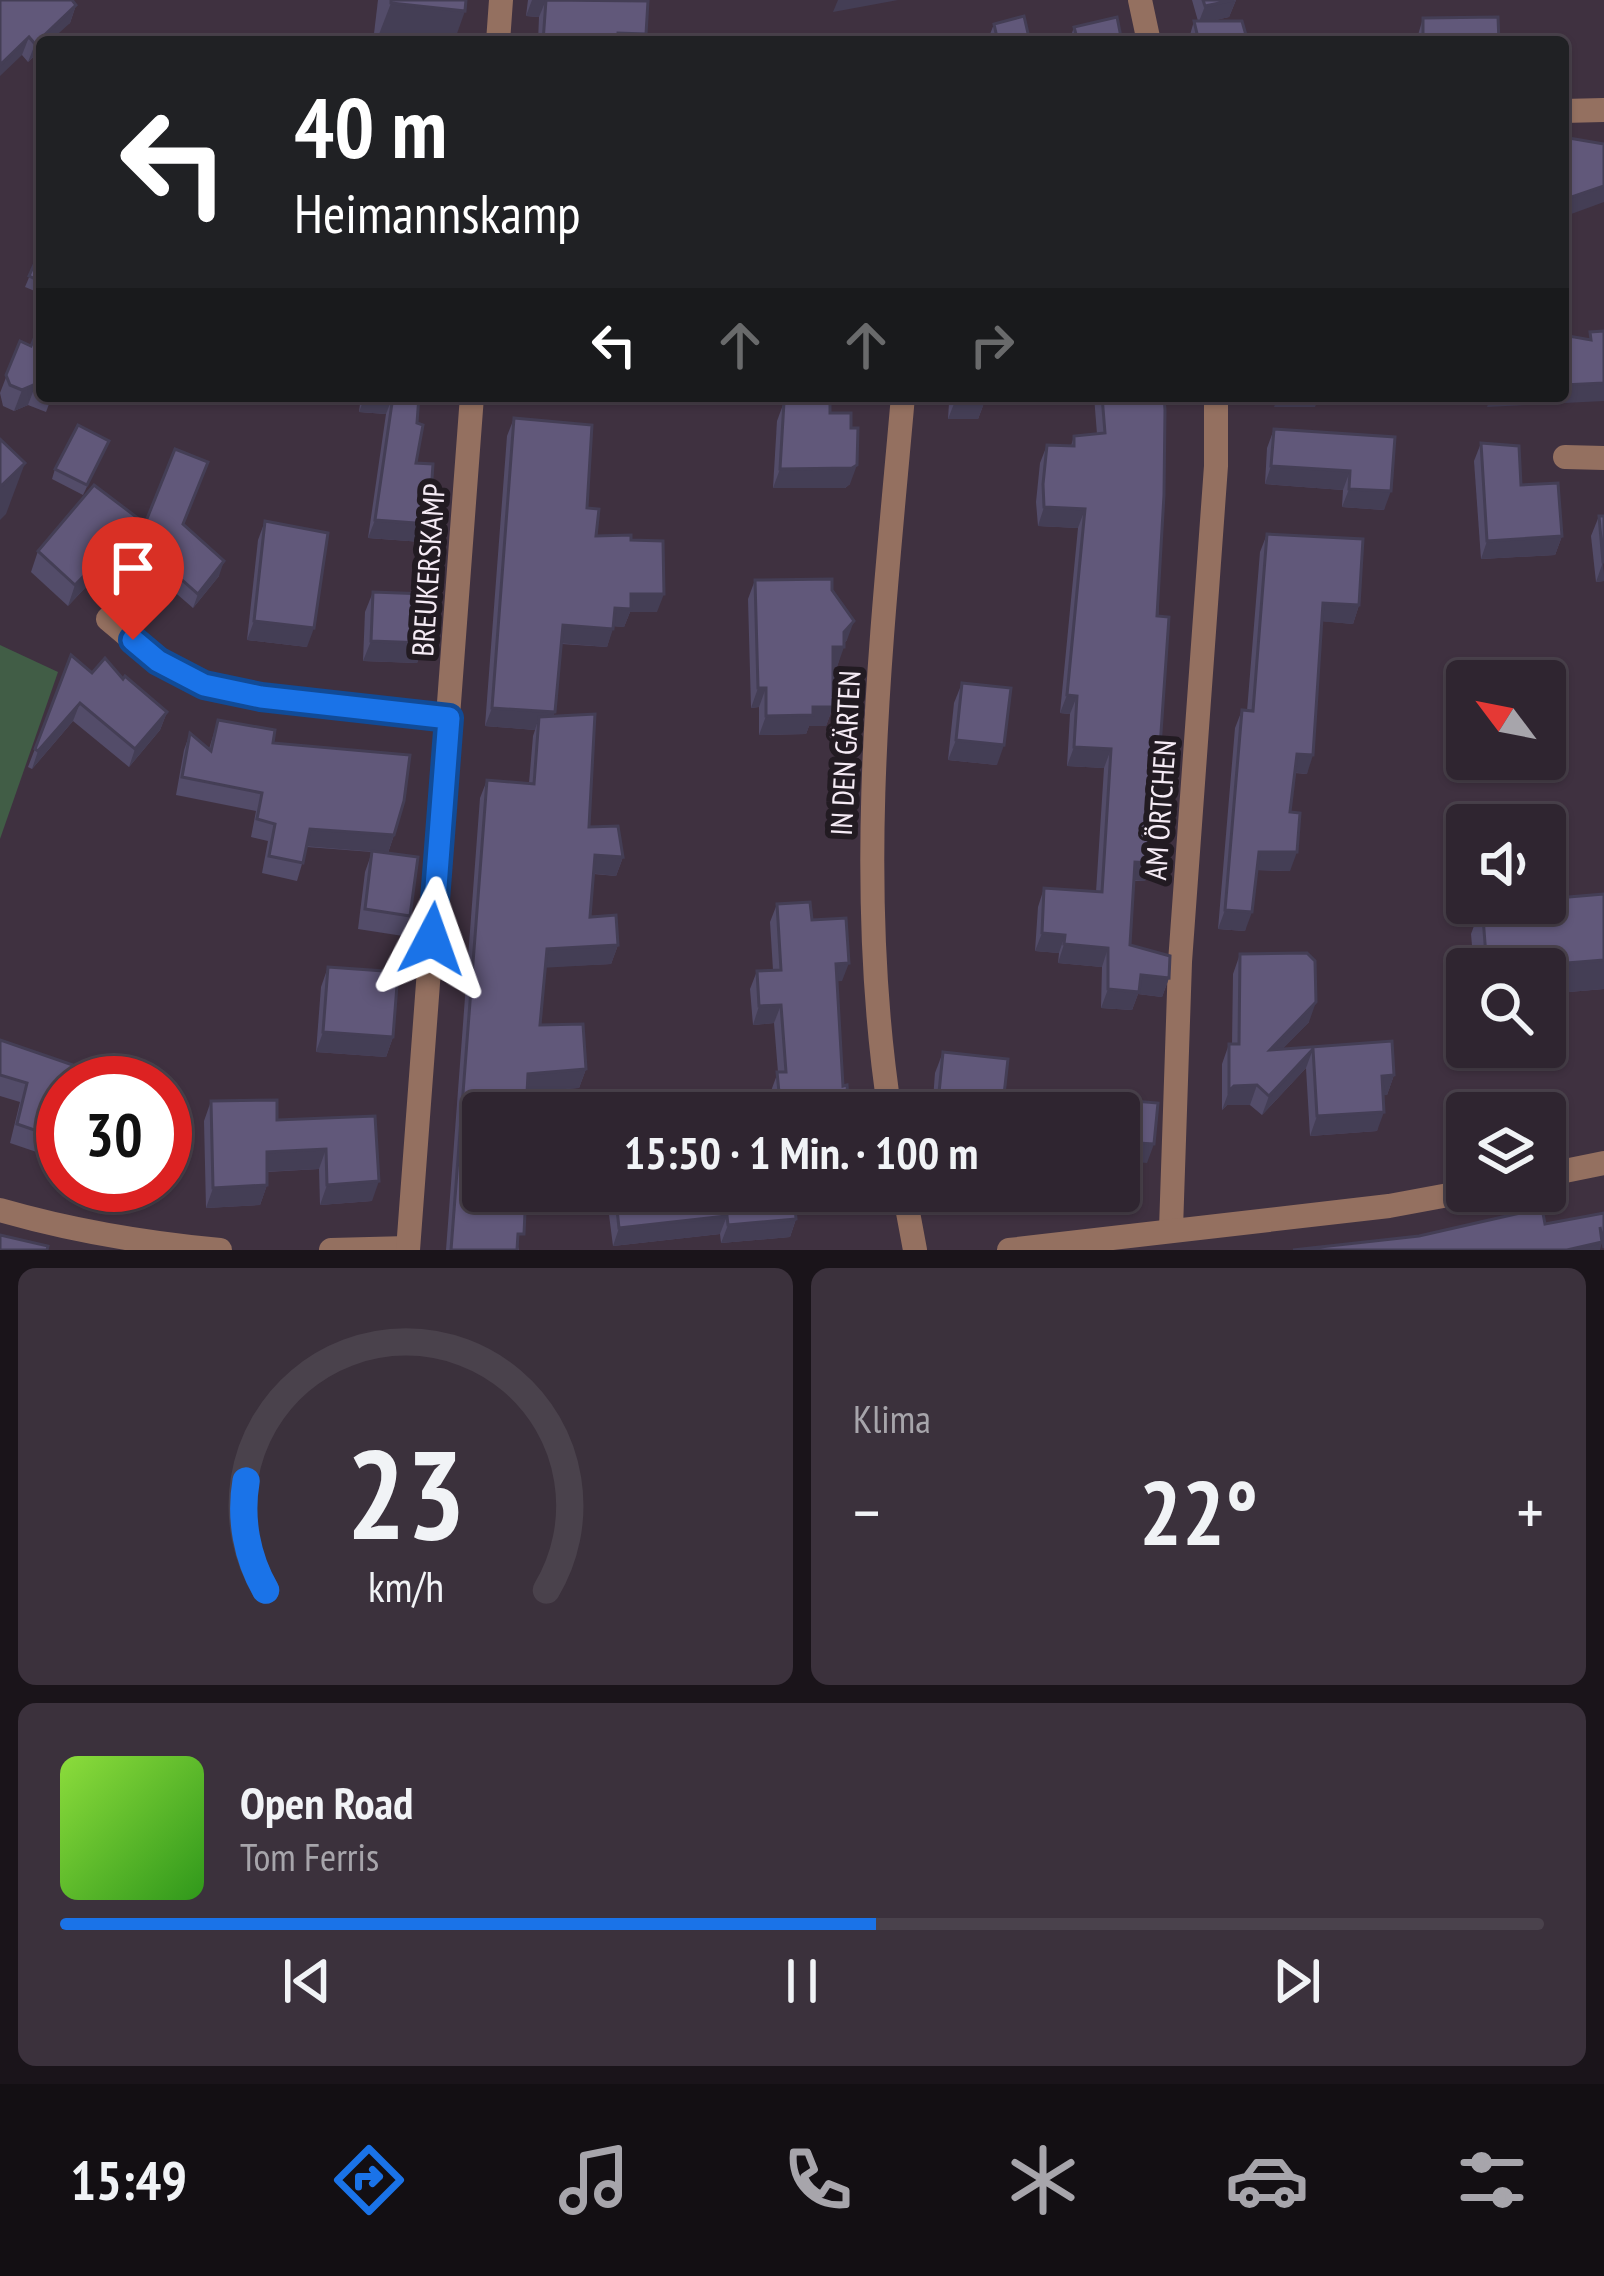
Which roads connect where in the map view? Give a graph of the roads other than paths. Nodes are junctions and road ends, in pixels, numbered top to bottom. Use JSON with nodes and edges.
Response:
{"nodes":[{"id":1,"x":501,"y":0,"type":"edge"},
{"id":2,"x":1140,"y":0,"type":"edge"},
{"id":3,"x":498,"y":36,"type":"edge"},
{"id":4,"x":1149,"y":36,"type":"edge"},
{"id":5,"x":1604,"y":110,"type":"edge"},
{"id":6,"x":1569,"y":111,"type":"edge"},
{"id":7,"x":472,"y":402,"type":"edge"},
{"id":8,"x":902,"y":402,"type":"edge"},
{"id":9,"x":1216,"y":402,"type":"edge"},
{"id":10,"x":1564,"y":457,"type":"dead end"},
{"id":11,"x":1604,"y":458,"type":"edge"},
{"id":12,"x":107,"y":619,"type":"dead end"},
{"id":13,"x":449,"y":718,"type":"junction"},
{"id":14,"x":886,"y":1092,"type":"edge"},
{"id":15,"x":1604,"y":1162,"type":"edge"},
{"id":16,"x":1566,"y":1170,"type":"edge"},
{"id":17,"x":1446,"y":1195,"type":"edge"},
{"id":18,"x":0,"y":1210,"type":"edge"},
{"id":19,"x":908,"y":1212,"type":"edge"},
{"id":20,"x":1171,"y":1229,"type":"junction"},
{"id":21,"x":408,"y":1249,"type":"edge"},
{"id":22,"x":220,"y":1250,"type":"edge"},
{"id":23,"x":331,"y":1250,"type":"edge"},
{"id":24,"x":915,"y":1250,"type":"edge"},
{"id":25,"x":1009,"y":1250,"type":"edge"}],
"edges":[{"from":1,"to":3,"type":"street"},
{"from":2,"to":4,"type":"street"},
{"from":5,"to":6,"type":"street"},
{"from":7,"to":13,"type":"street","name":"BREUKERSKAMP"},
{"from":8,"to":14,"type":"street","name":"IN DEN GÄRTEN"},
{"from":9,"to":20,"type":"street","name":"AM ÖRTCHEN"},
{"from":10,"to":11,"type":"street"},
{"from":12,"to":13,"type":"street"},
{"from":13,"to":21,"type":"street","name":"BREUKERSKAMP"},
{"from":15,"to":16,"type":"street"},
{"from":17,"to":20,"type":"street"},
{"from":18,"to":22,"type":"street"},
{"from":19,"to":24,"type":"street"},
{"from":20,"to":25,"type":"street"},
{"from":21,"to":23,"type":"street"}]}
